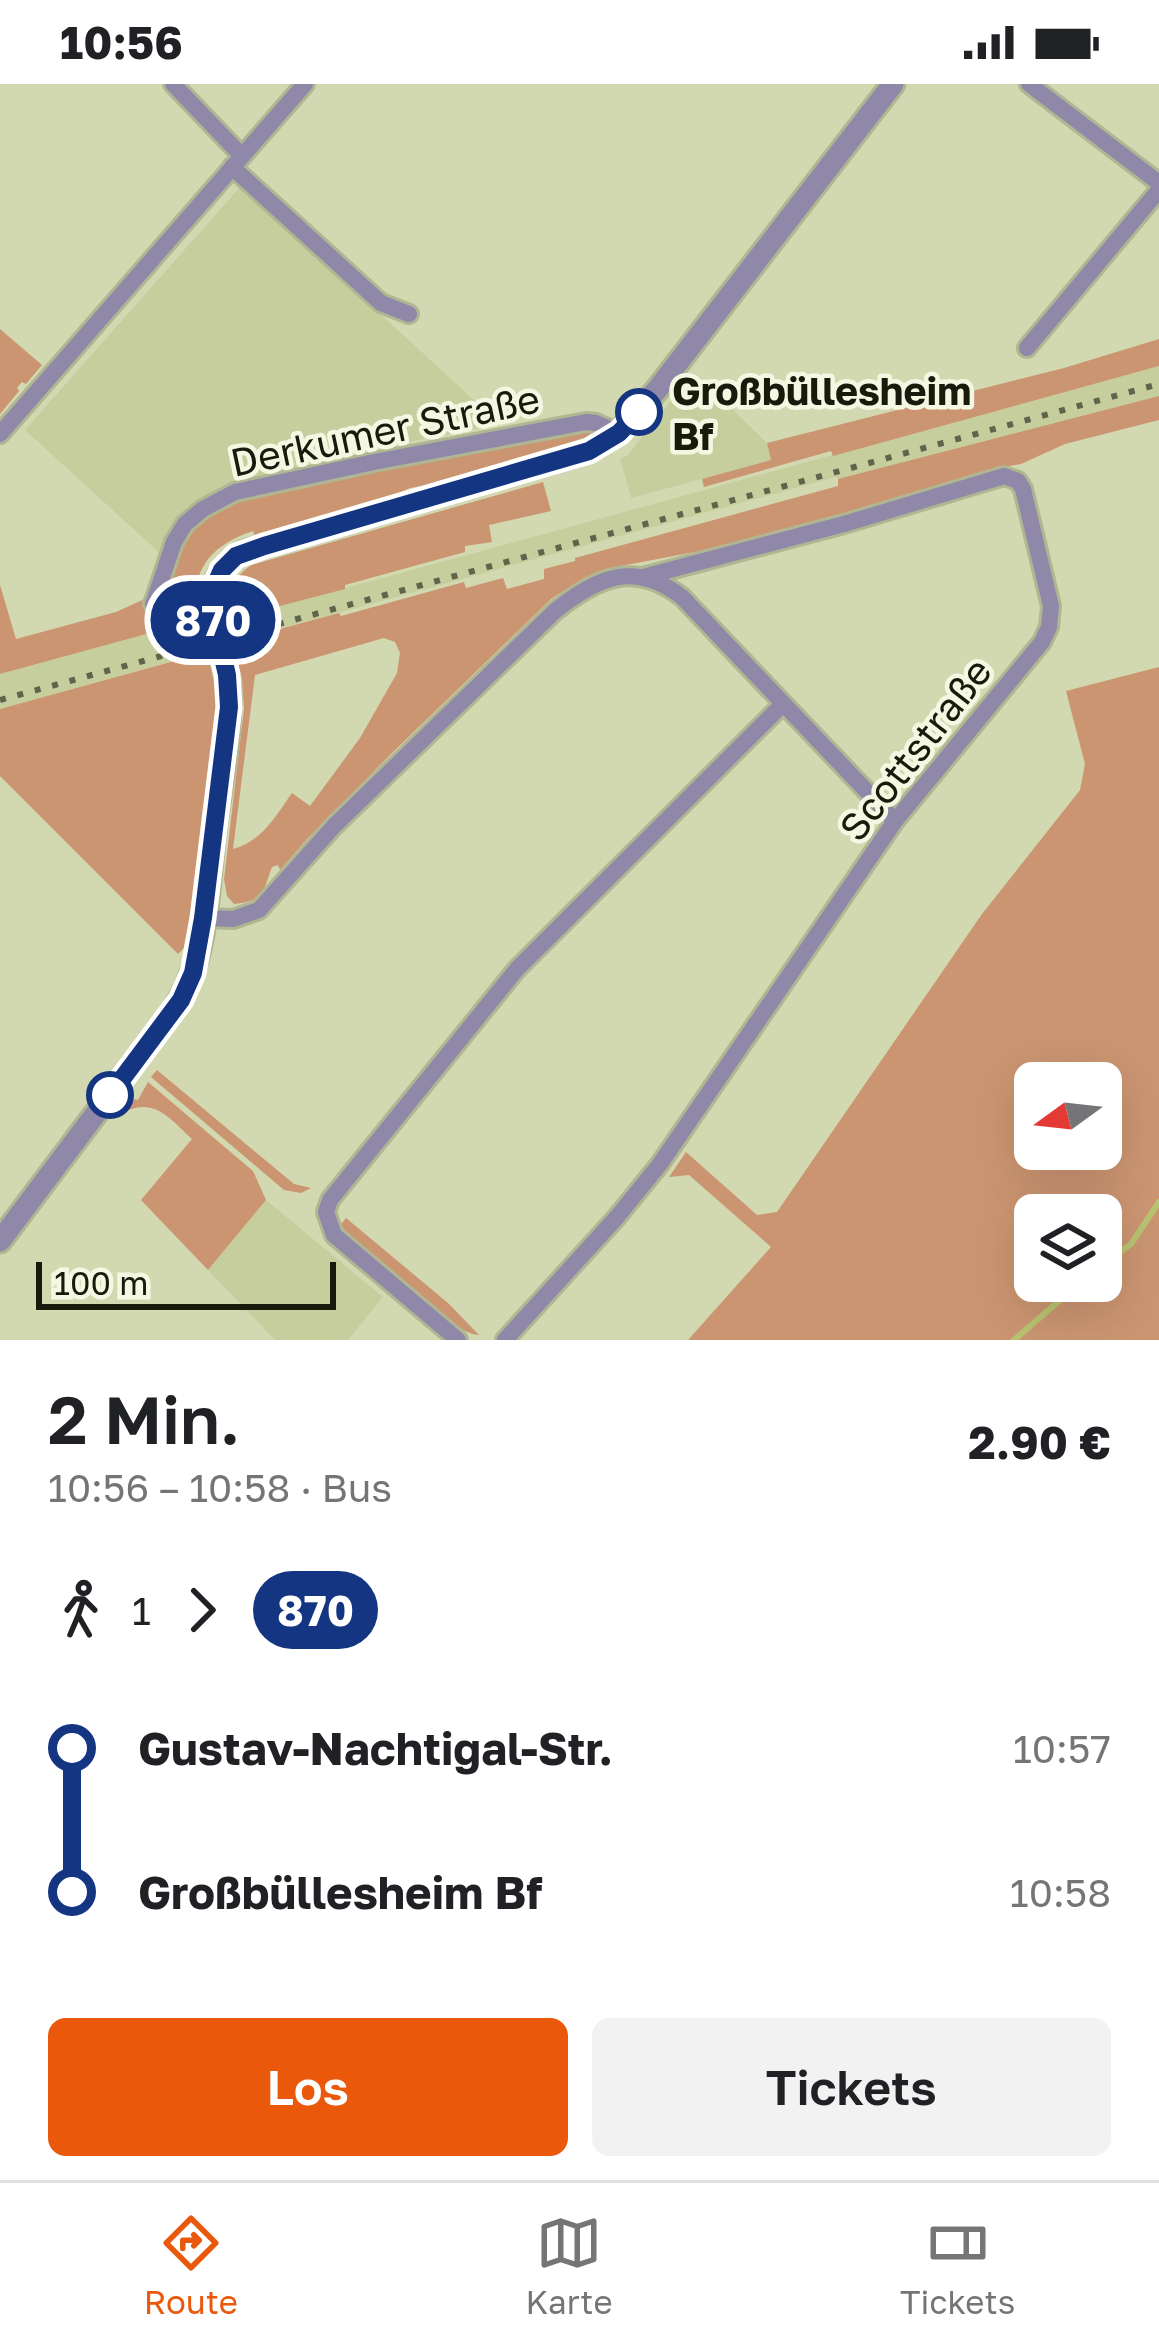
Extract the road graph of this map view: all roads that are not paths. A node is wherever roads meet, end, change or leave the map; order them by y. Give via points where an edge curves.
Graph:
1 (173, 84) edge
2 (305, 84) edge
3 (893, 84) edge
4 (1029, 84) edge
5 (237, 161) junction
6 (1159, 186) edge
7 (409, 314) dead end
8 (1027, 348) dead end
9 (619, 433) junction
10 (0, 434) edge
11 (644, 577) junction
12 (153, 604) dead end
13 (783, 704) junction
14 (895, 821) junction
15 (203, 918) junction
16 (0, 1241) edge
17 (458, 1340) edge
18 (505, 1340) edge

1 - 5 street
2 - 5 street
3 - 9 street
4 - 6 street
5 - 7 street via 381,303
5 - 10 street
6 - 8 street
9 - 12 street, Derkumer Straße via 586,422 235,492 184,524
9 - 15 street via 576,455 244,552 222,570 212,610 229,707
11 - 13 street via 682,597
11 - 14 street, Scottstraße via 995,478 1018,481 1048,590 1049,627
11 - 15 street via 612,578 566,602 334,826 266,904 241,917
13 - 14 street
13 - 17 street via 517,969 330,1200 334,1235
14 - 18 street, Scottstraße via 660,1164
15 - 16 street via 181,1000

